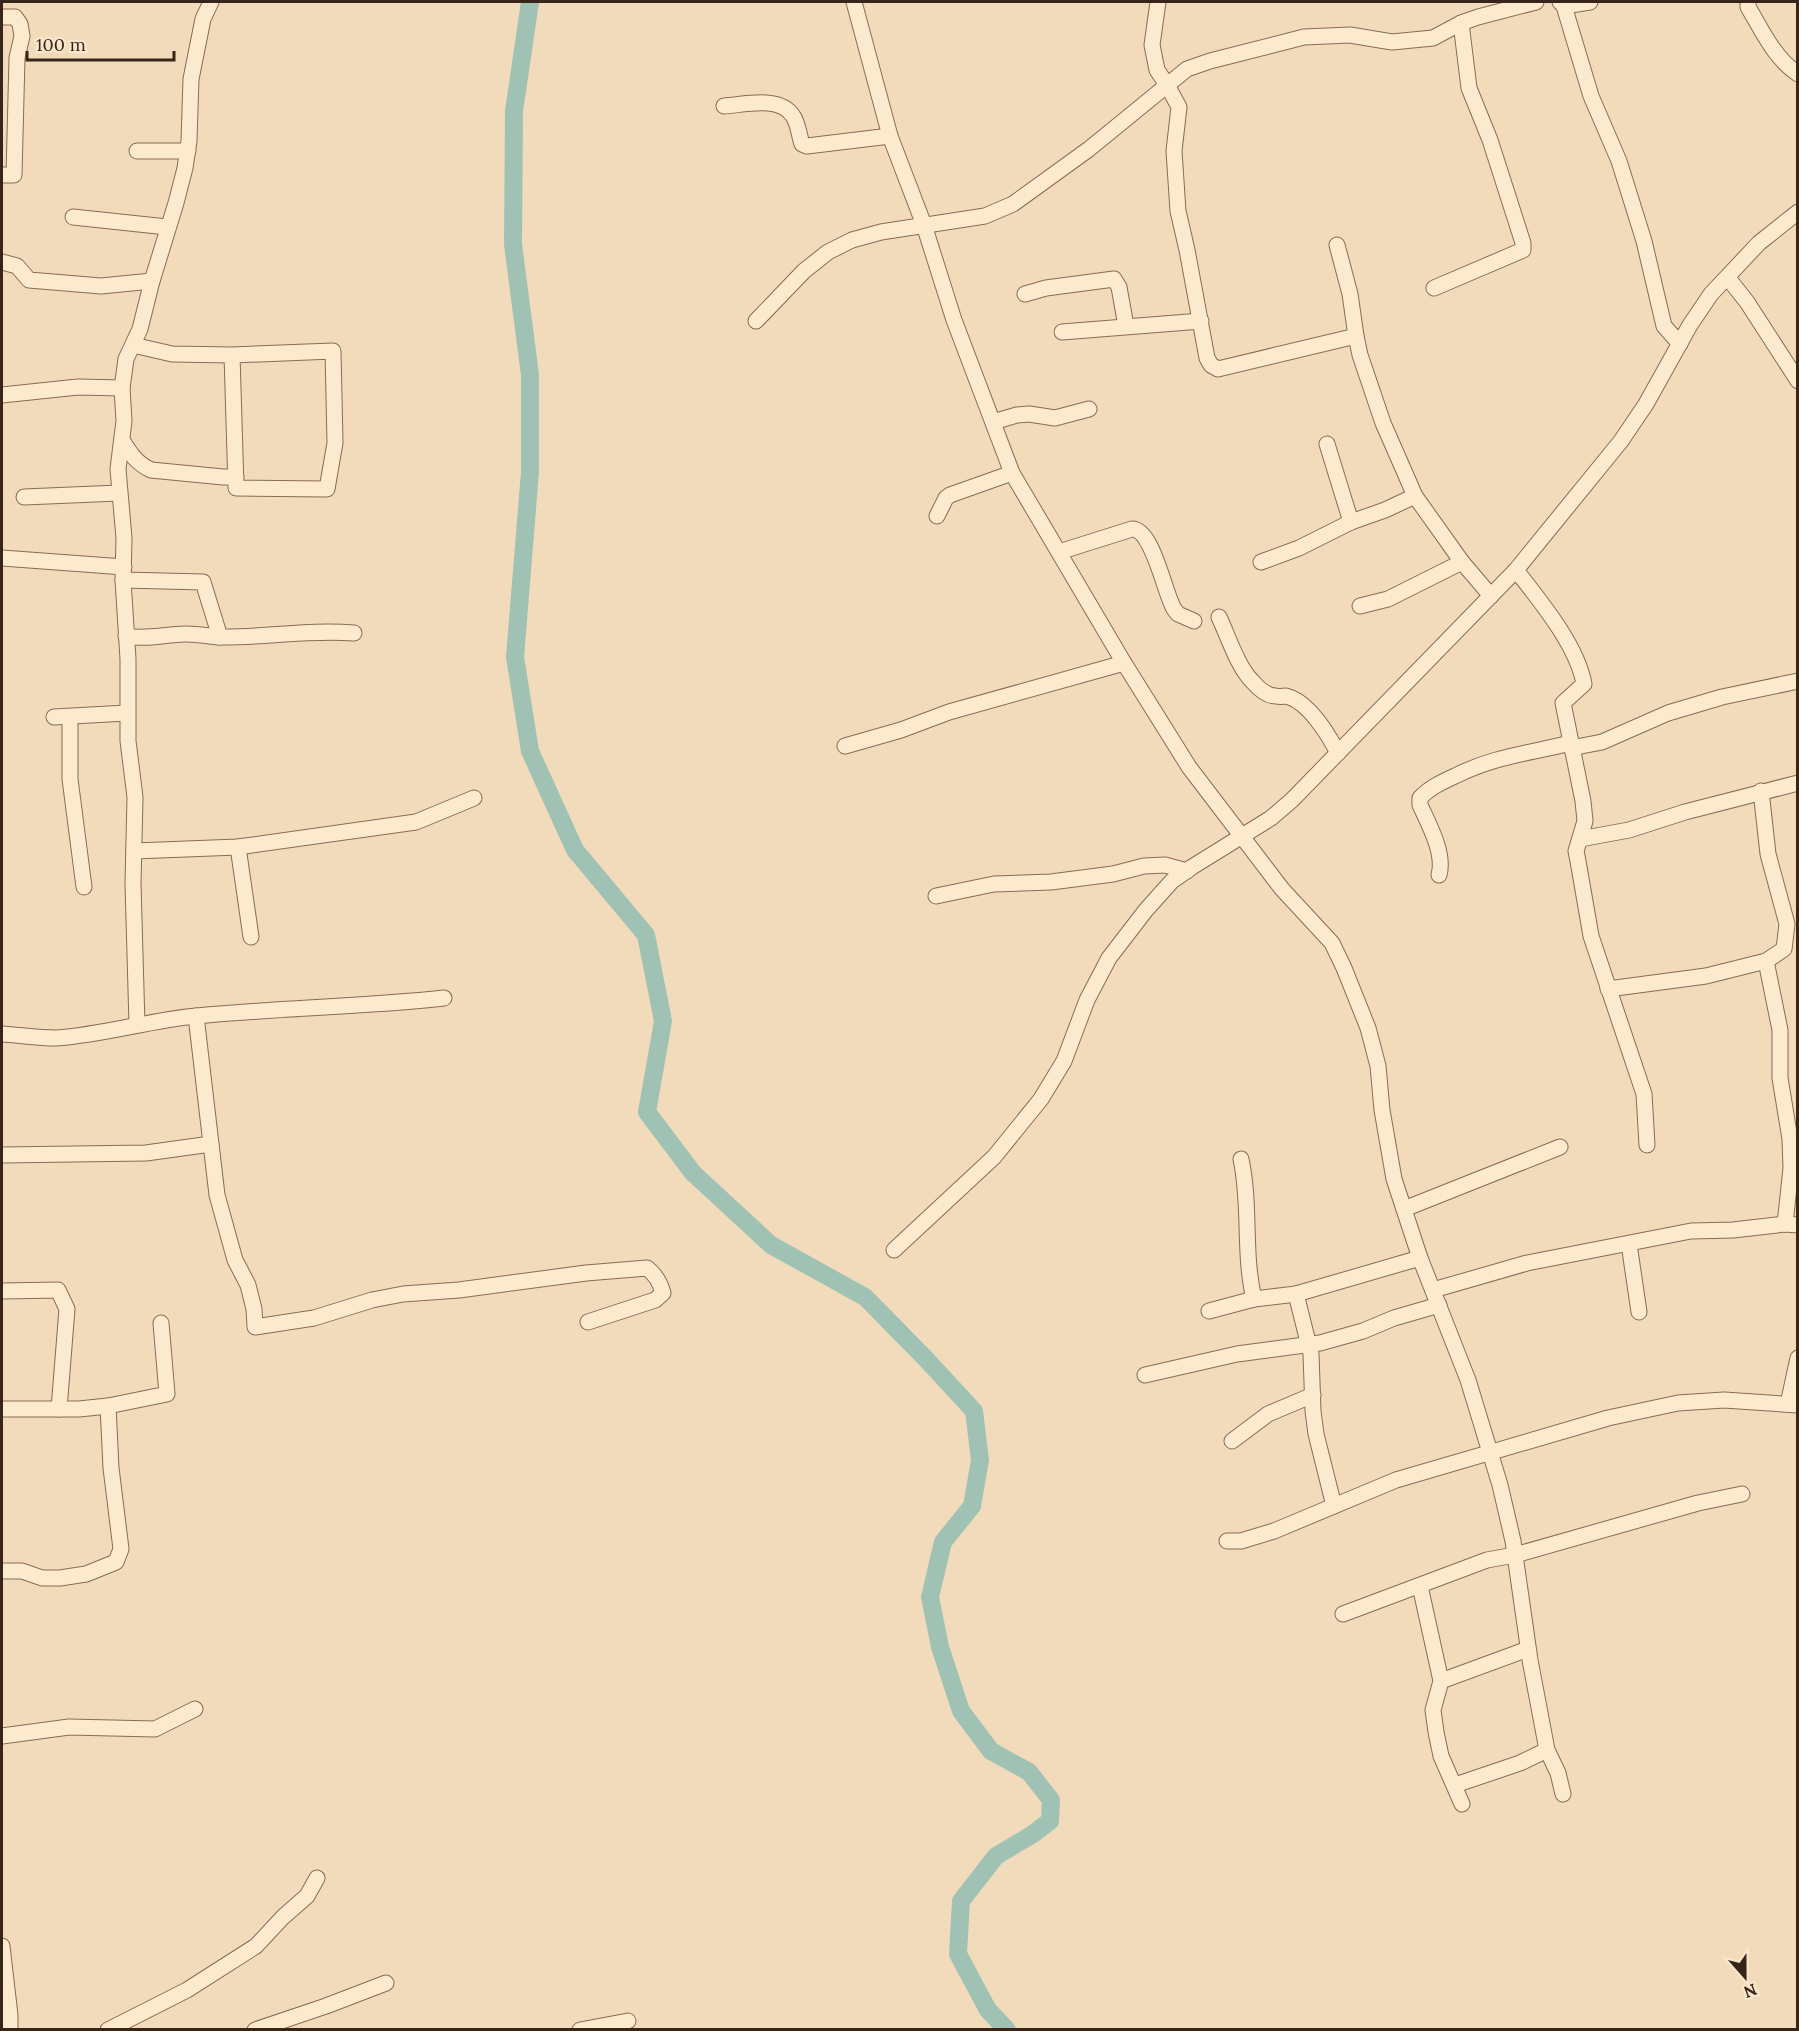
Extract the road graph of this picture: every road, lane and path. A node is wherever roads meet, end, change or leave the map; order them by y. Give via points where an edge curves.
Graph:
1 (211, 2) edge
2 (854, 2) edge
3 (1158, 2) edge
4 (1536, 2) edge
5 (1590, 2) edge
6 (1748, 2) edge
7 (1562, 4) edge
8 (2, 17) edge
9 (1461, 23) junction
10 (1797, 74) edge
11 (1167, 85) junction
12 (724, 106) dead end
13 (890, 136) junction
14 (137, 151) dead end
15 (188, 151) junction
16 (2, 175) edge
17 (1797, 212) edge
18 (73, 217) dead end
19 (924, 225) junction
20 (167, 227) junction
21 (1337, 245) dead end
22 (2, 262) edge
23 (1728, 278) junction
24 (152, 280) junction
25 (1434, 288) dead end
26 (1025, 294) dead end
27 (756, 321) dead end
28 (1201, 321) junction
29 (1126, 326) junction
30 (1062, 332) dead end
31 (1356, 336) junction
32 (1680, 344) junction
33 (133, 345) junction
34 (232, 355) junction
35 (1797, 381) edge
36 (122, 388) junction
37 (2, 395) edge
38 (1089, 409) dead end
39 (993, 422) junction
40 (122, 440) junction
41 (1327, 444) dead end
42 (1012, 473) junction
43 (236, 477) junction
44 (119, 494) junction
45 (1415, 496) junction
46 (24, 497) dead end
47 (938, 516) dead end
48 (1351, 522) junction
49 (1059, 552) junction
50 (2, 558) edge
51 (1261, 562) dead end
52 (1462, 562) junction
53 (1516, 570) junction
54 (124, 574) junction
55 (1491, 596) junction
56 (1360, 606) dead end
57 (1219, 617) dead end
58 (1194, 621) dead end
59 (354, 633) dead end
60 (126, 636) junction
61 (219, 637) junction
62 (1124, 663) junction
63 (1797, 681) edge
64 (127, 713) junction
65 (845, 746) dead end
66 (1571, 746) junction
67 (1338, 753) junction
68 (1797, 783) edge
69 (1761, 791) junction
70 (474, 798) dead end
71 (1241, 836) junction
72 (1580, 839) junction
73 (238, 847) junction
74 (134, 851) junction
75 (1186, 870) junction
76 (1439, 875) dead end
77 (84, 887) dead end
78 (936, 896) dead end
79 (251, 937) dead end
80 (1766, 961) junction
81 (1608, 989) junction
82 (444, 998) dead end
83 (196, 1016) junction
84 (137, 1024) junction
85 (2, 1034) edge
86 (211, 1144) junction
87 (1647, 1145) dead end
88 (1560, 1147) dead end
89 (2, 1155) edge
90 (1241, 1160) dead end
91 (1404, 1209) junction
92 (1791, 1224) edge
93 (1629, 1244) junction
94 (894, 1250) dead end
95 (1420, 1258) junction
96 (1433, 1290) junction
97 (2, 1291) edge
98 (1296, 1294) junction
99 (1254, 1299) junction
100 (1439, 1305) junction
101 (1209, 1311) dead end
102 (1640, 1312) dead end
103 (588, 1322) dead end
104 (161, 1323) dead end
105 (1309, 1345) junction
106 (1797, 1358) edge
107 (1145, 1375) dead end
108 (1314, 1395) junction
109 (1793, 1404) edge
110 (108, 1406) junction
111 (2, 1409) edge
112 (59, 1409) junction
113 (1232, 1441) dead end
114 (1490, 1451) junction
115 (1742, 1494) dead end
116 (1334, 1506) junction
117 (1227, 1542) dead end
118 (1515, 1555) junction
119 (2, 1571) edge
120 (1419, 1586) junction
121 (1343, 1614) dead end
122 (1528, 1649) junction
123 (1441, 1681) junction
124 (195, 1709) dead end
125 (2, 1736) edge
126 (1547, 1750) junction
127 (1455, 1785) junction
128 (1563, 1794) dead end
129 (1462, 1804) dead end
130 (317, 1878) dead end
131 (2, 1946) edge
132 (386, 1983) dead end
133 (628, 2021) dead end
134 (10, 2030) edge
135 (108, 2030) edge
136 (255, 2030) edge
137 (580, 2030) edge

1 - 15 street via 203,19 191,79
2 - 13 street
3 - 11 street via 1152,45 1157,70
4 - 9 street
5 - 7 street
6 - 10 street via 1775,53
7 - 32 street via 1591,96 1620,161 1664,326
8 - 16 street via 15,17 22,36 17,58 14,175
9 - 11 street via 1433,38 1392,42 1350,35 1282,41 1195,66
9 - 25 street via 1469,88 1490,140 1523,250
11 - 19 street via 1013,204 985,216
11 - 28 street via 1179,107 1174,151 1178,211
12 - 13 street via 780,105 794,116 802,144 807,146
13 - 19 street
14 - 15 street
15 - 20 street
17 - 23 street via 1759,243
18 - 20 street
19 - 27 street via 852,240 828,252
19 - 39 street via 954,320
20 - 24 street
21 - 31 street
22 - 24 street via 17,266 29,279 101,286
23 - 32 street via 1712,294
23 - 35 street
24 - 33 street
26 - 29 street via 1114,279
28 - 29 street
28 - 31 street via 1207,358 1218,369
29 - 30 street
31 - 45 street via 1383,423
32 - 53 street via 1621,441
33 - 34 street via 172,354
33 - 36 street via 126,359
34 - 43 street
34 - 43 street via 333,351 335,443 327,489 236,488
36 - 37 street via 78,387
36 - 40 street
38 - 39 street via 1056,418 1023,414
39 - 42 street
40 - 43 street via 134,459 151,470
40 - 44 street
41 - 48 street
42 - 47 street via 950,495
42 - 49 street
44 - 46 street
44 - 54 street
45 - 48 street
45 - 52 street
48 - 51 street
49 - 58 street via 1137,529 1154,555 1174,609
49 - 62 street
50 - 54 street
52 - 55 street
52 - 56 street via 1388,599
53 - 55 street
53 - 66 street via 1555,621 1582,675 1584,684 1563,703
54 - 60 street
54 - 61 street via 203,582
55 - 67 street
57 - 67 street via 1251,681 1266,693 1301,703 1328,734
59 - 61 street via 304,631
60 - 61 street
60 - 64 street
62 - 65 street
62 - 71 street via 1189,768
63 - 66 street via 1722,697 1668,713 1602,742
64 - 74 street via 135,797
64 - 77 street via 62,717
66 - 72 street via 1585,821
66 - 76 street via 1504,756 1425,793 1420,805 1440,856
67 - 71 street via 1293,800
68 - 69 street
69 - 72 street via 1629,830
69 - 80 street via 1768,854 1787,924 1784,949
70 - 73 street via 416,822
71 - 75 street
71 - 91 street via 1282,890 1332,944 1344,968 1368,1028 1378,1066 1390,1160
72 - 81 street via 1576,851 1591,936
73 - 74 street
73 - 79 street
74 - 84 street
75 - 78 street via 1166,865 1144,866 1051,882 994,884
75 - 94 street via 1146,910 1109,958 1087,1000 1064,1061 1041,1099 994,1157
80 - 81 street via 1706,976
80 - 92 street via 1780,1030 1780,1078 1790,1139
81 - 87 street via 1644,1094
82 - 83 street
83 - 84 street
83 - 86 street
84 - 85 street via 55,1038
86 - 89 street via 146,1153
86 - 103 street via 217,1195 235,1260 248,1285 255,1327 314,1318 403,1294 586,1273 647,1268 661,1284 663,1293 655,1300
88 - 91 street
90 - 99 street via 1246,1193 1247,1264
91 - 95 street
92 - 93 street via 1691,1231
93 - 96 street via 1527,1263
93 - 102 street
95 - 96 street
95 - 98 street
96 - 100 street
97 - 112 street via 58,1290 67,1309
98 - 99 street
98 - 105 street
99 - 101 street
100 - 105 street
100 - 114 street
104 - 110 street via 167,1394
105 - 107 street via 1237,1354
105 - 108 street
106 - 109 street
108 - 113 street via 1268,1414
108 - 116 street via 1316,1434
109 - 114 street via 1724,1400 1678,1403
110 - 112 street
110 - 119 street via 121,1549 116,1562 86,1574 60,1578
111 - 112 street
114 - 116 street via 1396,1480
114 - 118 street
115 - 118 street
116 - 117 street via 1274,1531
118 - 120 street via 1487,1560
118 - 122 street
120 - 121 street
120 - 123 street
122 - 123 street
122 - 126 street
123 - 127 street via 1433,1710 1441,1756
124 - 125 street via 155,1729 69,1727
126 - 127 street
126 - 128 street
127 - 129 street
130 - 135 street via 307,1896 256,1946 187,1990
131 - 134 street
132 - 136 street
133 - 137 street

